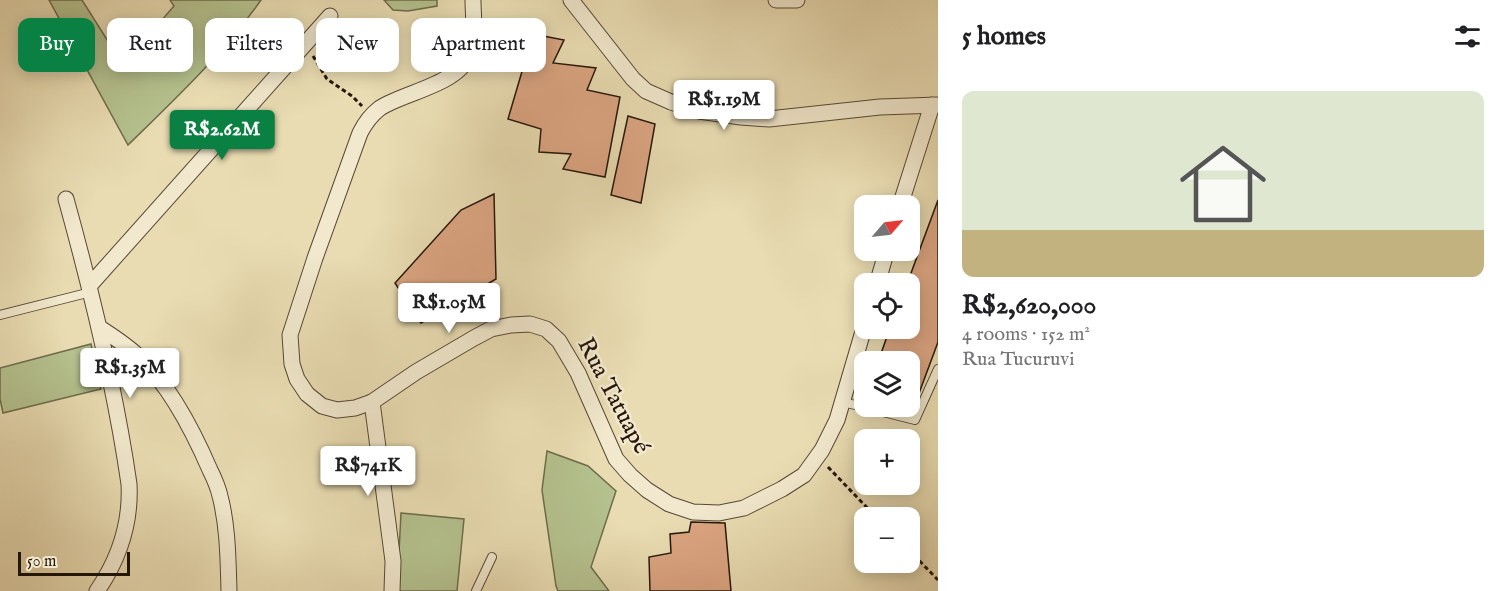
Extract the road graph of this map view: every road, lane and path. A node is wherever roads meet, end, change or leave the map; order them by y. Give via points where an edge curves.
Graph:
1 (473, 0) edge
2 (571, 0) edge
3 (776, 0) edge
4 (797, 0) edge
5 (330, 16) dead end
6 (304, 45) edge
7 (304, 47) edge
8 (280, 72) edge
9 (935, 105) edge
10 (372, 115) junction
11 (904, 195) edge
12 (66, 199) dead end
13 (90, 288) junction
14 (0, 315) edge
15 (100, 328) junction
16 (861, 339) edge
17 (938, 369) edge
18 (372, 402) junction
19 (843, 402) junction
20 (818, 457) junction
21 (866, 507) edge
22 (492, 557) dead end
23 (920, 561) edge
24 (938, 580) edge
25 (97, 591) edge
26 (229, 591) edge
27 (392, 591) edge
28 (476, 591) edge

1 - 10 street, Rua Tatuapé via 474,32 467,62 457,72
2 - 9 street via 646,91 699,111 770,119
3 - 4 street
5 - 6 street
7 - 10 path via 327,79
8 - 13 street
9 - 11 street
10 - 18 street, Rua Tatuapé via 350,157 290,335 292,364 307,394 322,406 337,410
12 - 13 street
13 - 14 lane
13 - 15 street
15 - 25 street via 130,501 116,557
15 - 26 street via 123,343 157,377 200,446 220,493 226,525
16 - 19 street, Rua Tatuapé
17 - 19 lane via 915,420
18 - 20 street, Rua Tatuapé via 491,329 530,324 546,329 560,341 616,459 630,476 669,504 693,513 744,508 804,475
18 - 27 street via 393,561
19 - 20 street, Rua Tatuapé
20 - 21 path
22 - 28 lane
23 - 24 path

